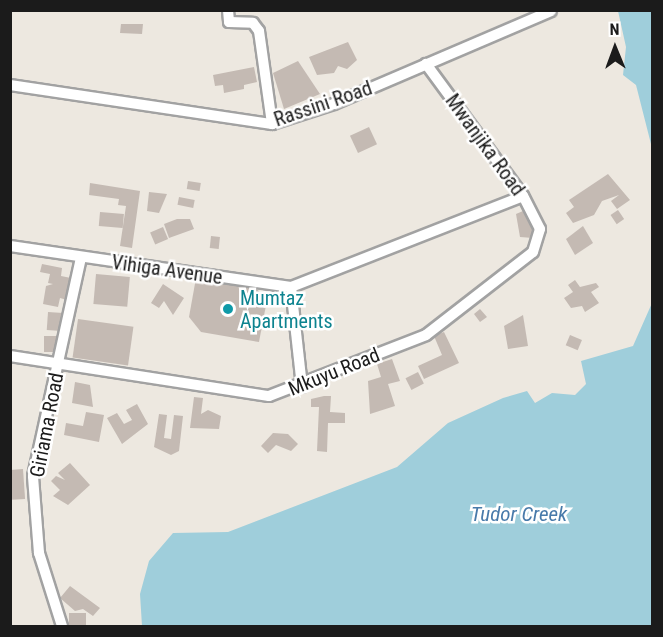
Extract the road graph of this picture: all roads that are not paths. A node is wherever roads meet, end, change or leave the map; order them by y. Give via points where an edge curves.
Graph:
1 (228, 10) edge
2 (551, 11) edge
3 (426, 64) junction
4 (10, 86) edge
5 (272, 124) junction
6 (523, 196) junction
7 (540, 229) joint
8 (10, 246) edge
9 (81, 258) junction
10 (291, 287) junction
11 (10, 356) edge
12 (60, 361) junction
13 (302, 386) junction
14 (62, 627) edge

1 - 5 street via 229,22 253,23 260,32
2 - 3 street, Rassini Road
3 - 5 street, Rassini Road
3 - 6 street, Mwanjika Road
4 - 5 street, Rassini Road
6 - 7 street, Mwanjika Road
6 - 10 street, Vihiga Avenue
7 - 13 street, Mkuyu Road via 533,252 426,335
8 - 9 street, Vihiga Avenue
9 - 10 street, Vihiga Avenue
9 - 12 street, Giriama Road
10 - 13 street
11 - 12 street, Mkuyu Road
12 - 13 street, Mkuyu Road via 269,396
12 - 14 street, Giriama Road via 33,476 39,553

